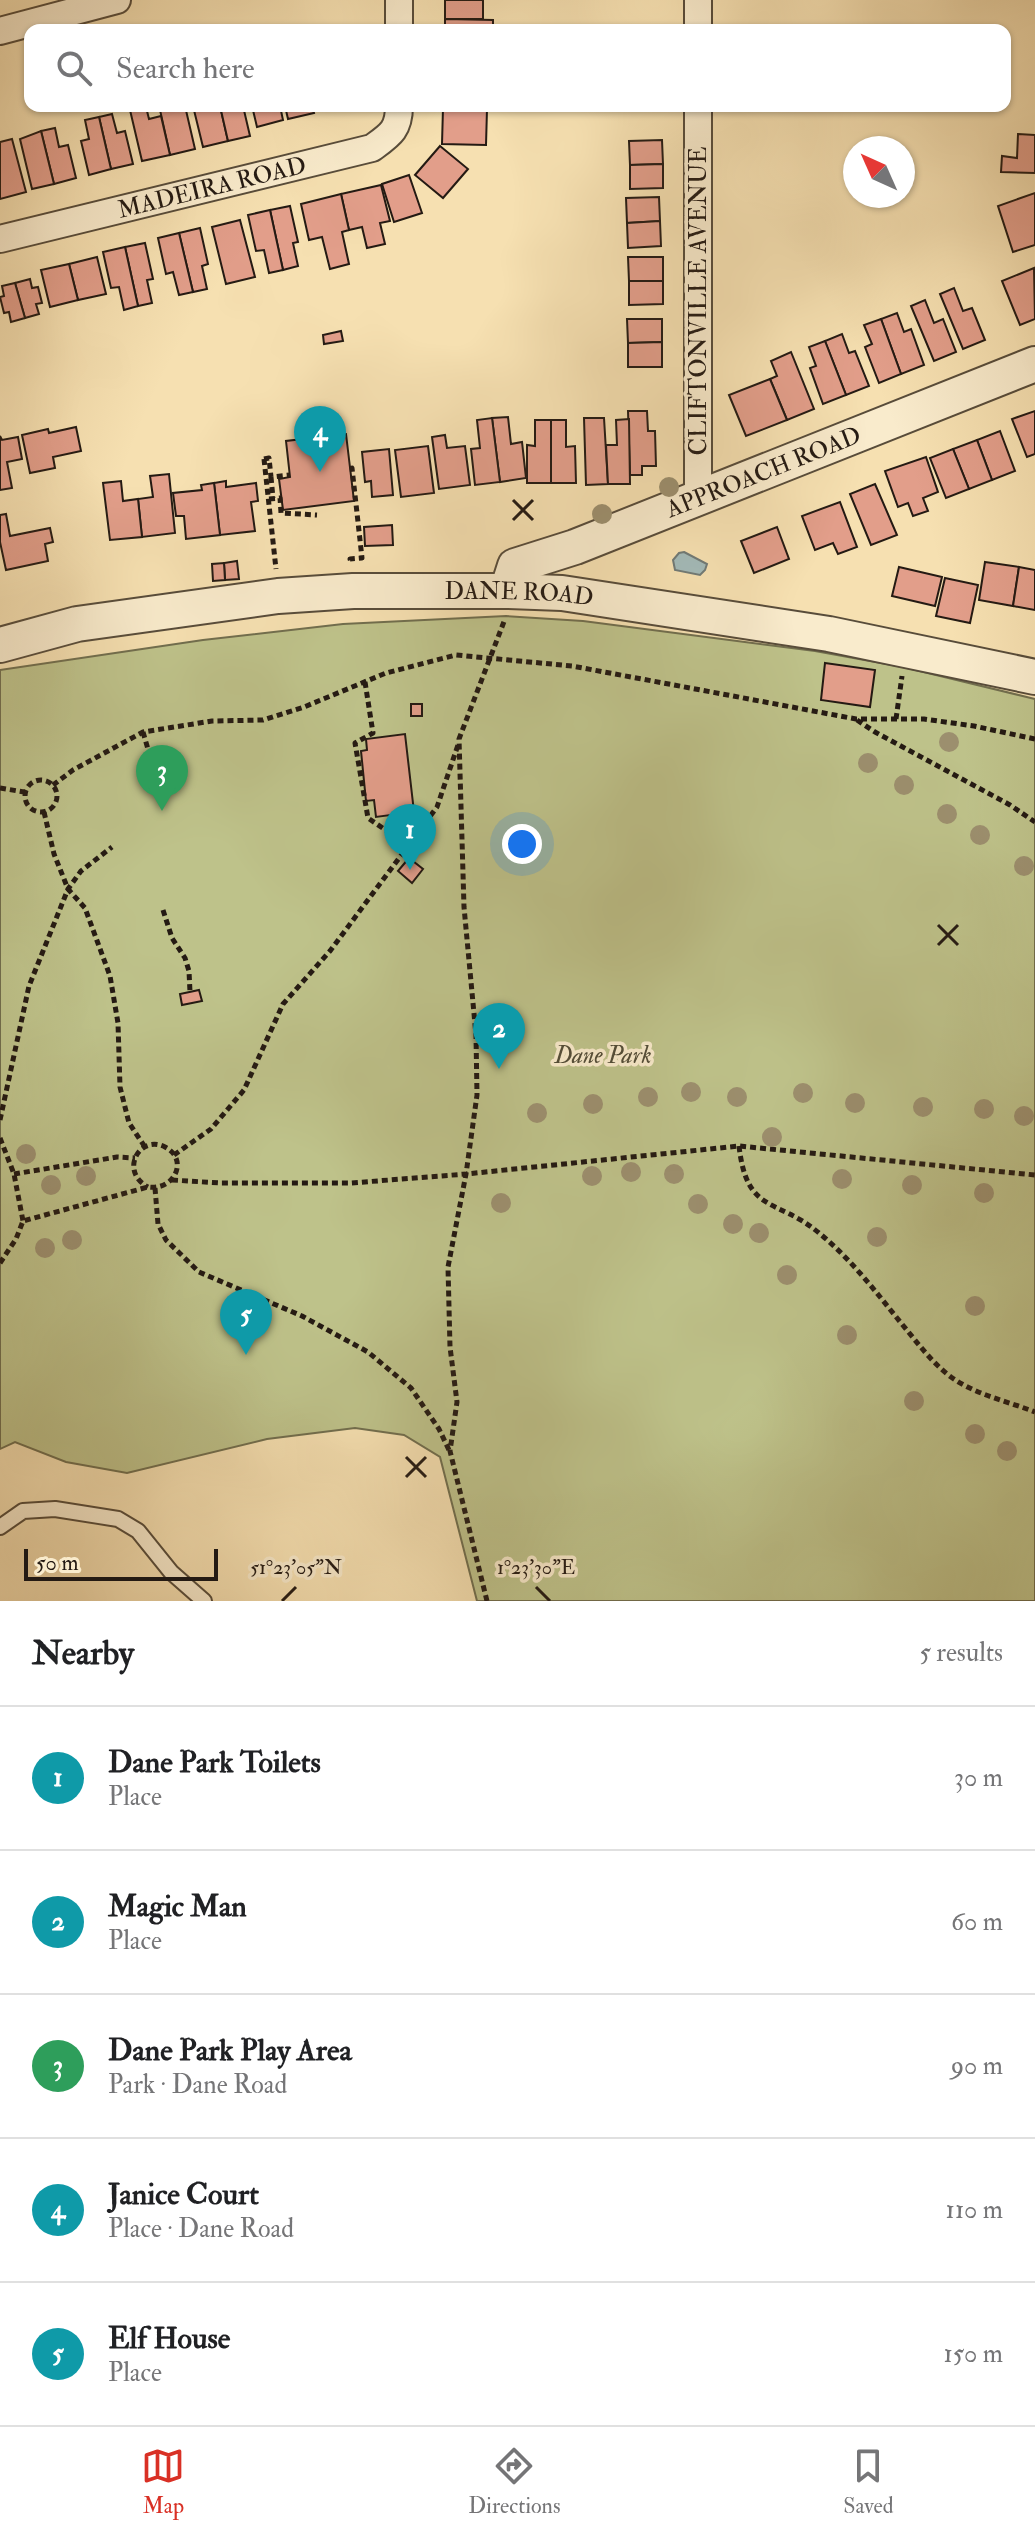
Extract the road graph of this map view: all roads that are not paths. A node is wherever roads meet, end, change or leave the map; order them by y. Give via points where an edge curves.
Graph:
1 (399, 0) edge
2 (698, 0) edge
3 (103, 2) edge
4 (24, 24) edge
5 (25, 24) edge
6 (399, 24) edge
7 (698, 24) edge
8 (0, 31) edge
9 (399, 112) edge
10 (698, 112) edge
11 (0, 239) edge
12 (1035, 364) edge
13 (698, 497) junction
14 (507, 591) junction
15 (0, 645) edge
16 (1035, 677) edge
17 (0, 1527) edge
18 (204, 1601) edge

1 - 6 street
2 - 7 street
3 - 5 street
4 - 8 street
9 - 11 street, MADEIRA ROAD via 399,121 372,148
10 - 13 street, CLIFTONVILLE AVENUE
12 - 13 street, APPROACH ROAD
13 - 14 street, APPROACH ROAD via 515,566
14 - 15 street, DANE ROAD via 323,591 263,597 77,624
14 - 16 street, DANE ROAD via 562,593 829,634
17 - 18 lane via 23,1511 55,1509 118,1519 138,1531 171,1572

